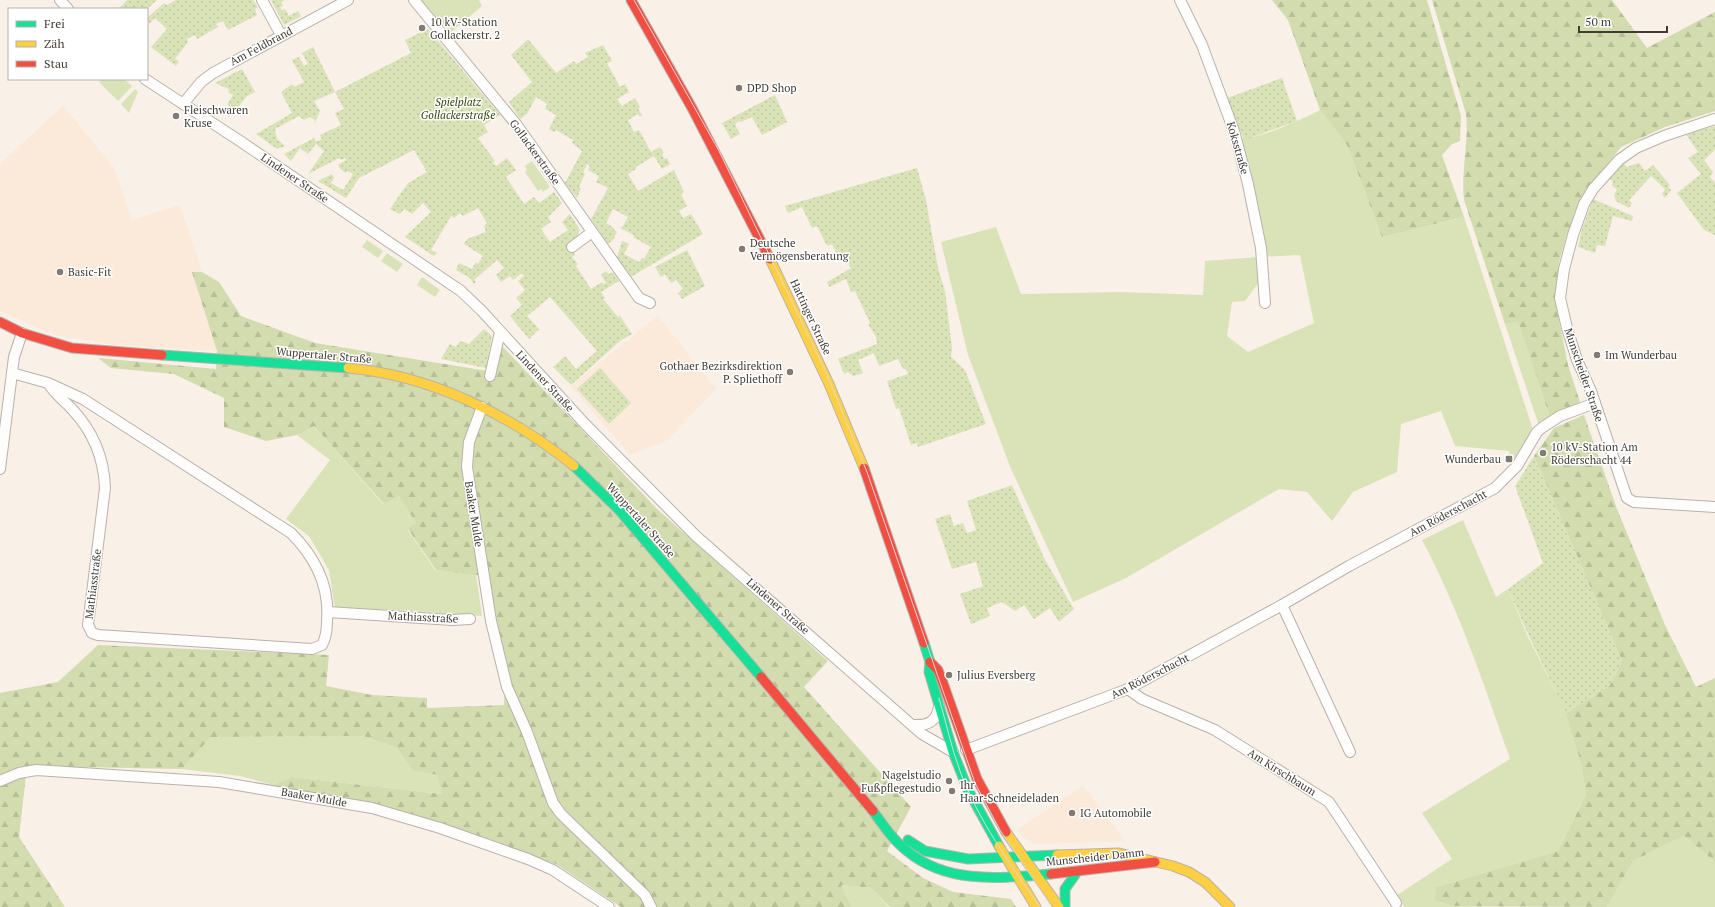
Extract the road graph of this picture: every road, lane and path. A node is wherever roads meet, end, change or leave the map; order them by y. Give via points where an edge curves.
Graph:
1 (60, 0) edge
2 (262, 0) edge
3 (348, 0) edge
4 (414, 0) edge
5 (631, 0) edge
6 (1180, 0) edge
7 (67, 8) edge
8 (281, 35) junction
9 (147, 80) edge
10 (183, 104) junction
11 (1715, 119) edge
12 (592, 232) junction
13 (572, 247) dead end
14 (650, 303) dead end
15 (1265, 303) dead end
16 (0, 322) edge
17 (500, 332) junction
18 (22, 333) junction
19 (12, 373) junction
20 (490, 376) dead end
21 (48, 383) junction
22 (1595, 403) junction
23 (482, 407) junction
24 (0, 469) edge
25 (1715, 507) edge
26 (1282, 605) junction
27 (328, 612) junction
28 (470, 619) dead end
29 (930, 662) junction
30 (1128, 689) junction
31 (939, 706) junction
32 (913, 725) junction
33 (966, 750) junction
34 (953, 752) junction
35 (1350, 752) dead end
36 (0, 781) edge
37 (876, 814) junction
38 (1024, 857) junction
39 (1007, 858) junction
40 (1155, 862) junction
41 (1077, 872) junction
42 (1036, 875) junction
43 (1018, 876) junction
44 (1396, 903) dead end
45 (609, 907) edge
46 (651, 907) edge
47 (1036, 907) edge
48 (1059, 907) edge
49 (1065, 907) edge
50 (1230, 907) edge

1 - 7 street
2 - 8 street
3 - 8 street, Am Feldbrand
4 - 12 street, Gollackerstraße via 516,124
5 - 29 main road, Hattinger Straße via 676,76 728,173 810,343 864,471
6 - 15 street, Koksstraße via 1202,45 1234,131 1261,248
8 - 10 street, Am Feldbrand via 213,73 201,82
9 - 10 street, Lindener Straße
10 - 17 street, Lindener Straße via 457,288 476,304
11 - 22 street, Munscheider Straße via 1664,136 1624,156 1605,174 1584,204 1565,264 1560,298 1577,360
12 - 13 street
12 - 14 street, Gollackerstraße via 639,298
16 - 18 main road, Wuppertaler Straße
17 - 20 street
17 - 32 street, Lindener Straße via 585,424 696,536
18 - 19 street
18 - 23 main road, Wuppertaler Straße via 59,345 93,351 369,370 442,390
19 - 21 street, Mathiasstraße
19 - 24 street
21 - 27 street, Mathiasstraße via 83,399 291,533 304,546 318,569 325,588
21 - 27 street, Mathiasstraße via 54,393 71,408 87,428 98,445 104,468 105,488 88,625 92,633 312,649 324,642
22 - 25 street, Munscheider Straße via 1627,498 1647,504
22 - 26 street, Am Röderschacht via 1560,416 1537,432 1517,466 1495,488
23 - 37 main road, Wuppertaler Straße via 561,456 619,510
23 - 46 street, Baaker Mulde via 469,442 467,467 490,621 507,687 527,732 553,803 561,814 645,895
26 - 30 street, Am Röderschacht
26 - 35 street
27 - 28 street, Mathiasstraße
29 - 31 main road, Hattinger Straße via 929,672
29 - 33 main road, Hattinger Straße via 938,670
30 - 33 street, Am Röderschacht
30 - 44 street, Am Kirschbaum via 1142,699 1215,730 1329,802
31 - 32 street via 934,721 922,726
31 - 34 main road, Hattinger Straße
32 - 34 street, Lindener Straße via 922,734
33 - 34 main road
33 - 38 main road, Hattinger Straße via 989,805
34 - 39 main road, Hattinger Straße via 975,806
36 - 45 street, Baaker Mulde via 19,772 36,770 211,781 296,793 372,808 528,859 553,870
37 - 39 main road, Wuppertaler Straße via 925,851 951,857
37 - 43 main road, Wuppertaler Straße via 903,847 926,864 953,874 980,877
38 - 39 main road
38 - 40 main road, Munscheider Damm via 1093,852 1119,853
38 - 42 main road, Hattinger Straße
39 - 43 main road, Hattinger Straße
40 - 41 main road, Munscheider Damm
40 - 50 main road, Munscheider Damm via 1189,872 1205,882
41 - 42 main road, Munscheider Damm
41 - 49 main road via 1065,889
42 - 43 main road
42 - 48 main road, Hattinger Straße
43 - 47 main road, Hattinger Straße

